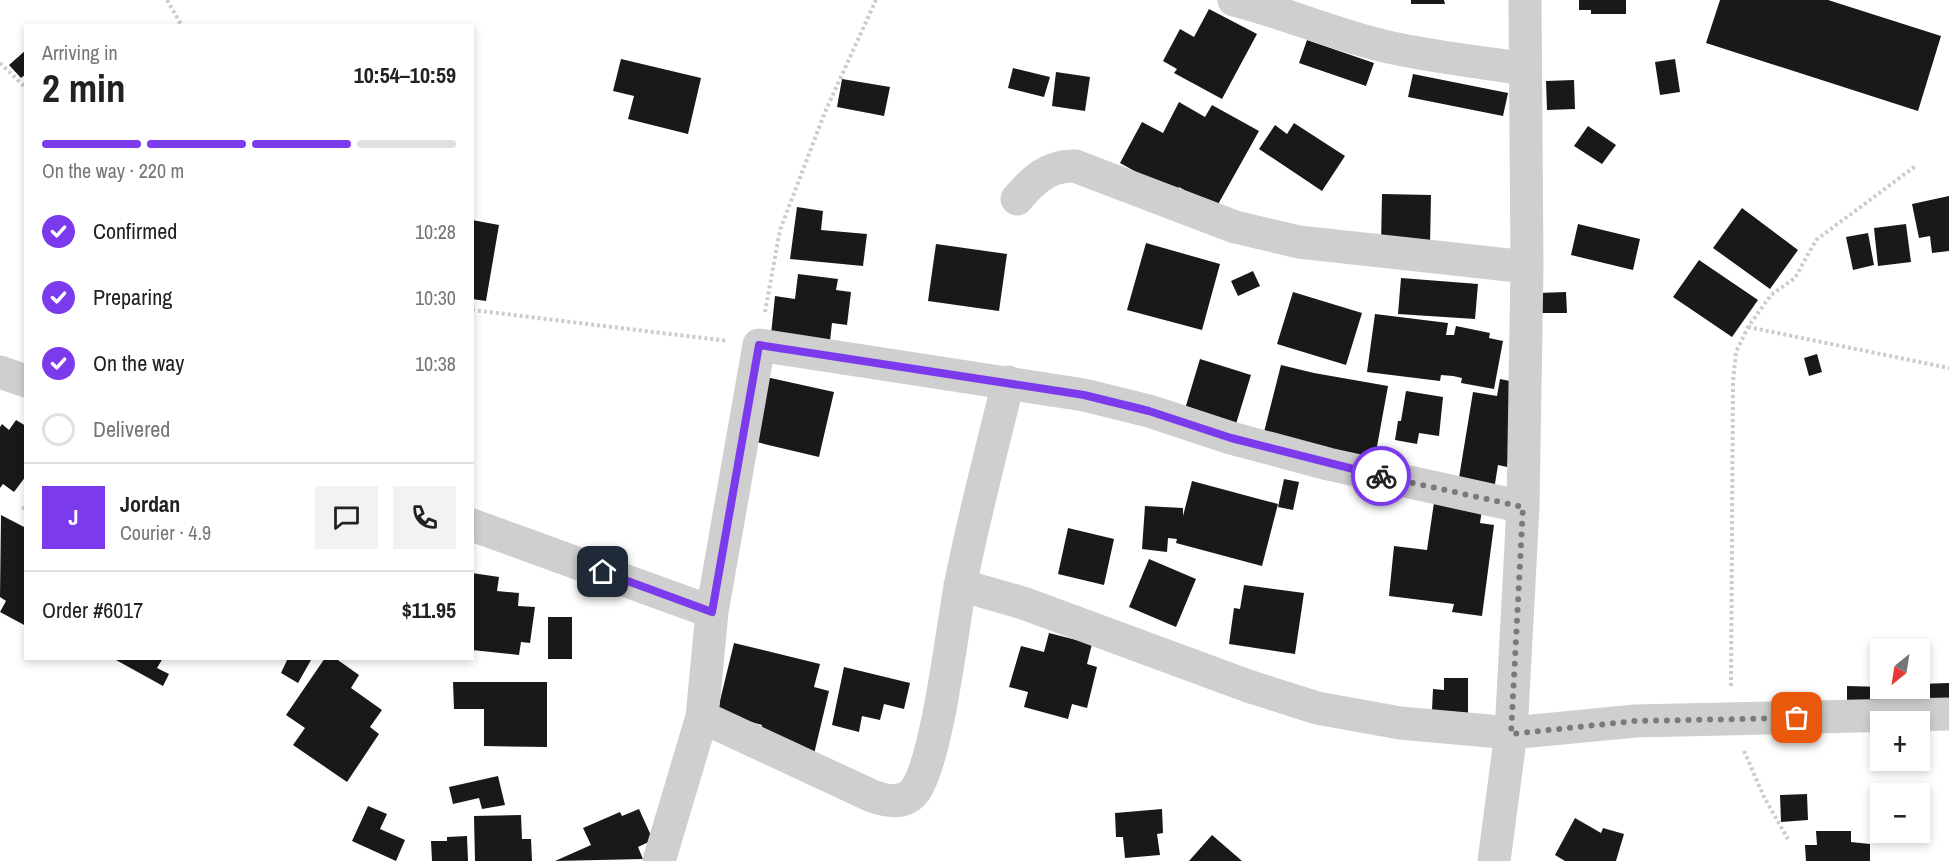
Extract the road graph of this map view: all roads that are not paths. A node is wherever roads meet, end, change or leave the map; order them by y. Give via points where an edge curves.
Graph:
1 (1234, 0) edge
2 (1525, 0) edge
3 (1525, 69) junction
4 (1017, 199) dead end
5 (1527, 267) junction
6 (0, 372) edge
7 (24, 380) edge
8 (1008, 382) junction
9 (1523, 507) junction
10 (474, 526) edge
11 (960, 585) junction
12 (712, 612) junction
13 (1949, 714) edge
14 (702, 717) junction
15 (1511, 734) junction
16 (659, 861) edge
17 (1494, 861) edge

1 - 3 street via 1389,47
2 - 3 street
3 - 5 street
4 - 5 street via 1040,175 1059,167 1075,166 1235,227 1299,242
5 - 9 street
6 - 7 street
8 - 9 street via 1084,395 1328,465
8 - 11 street
8 - 12 street via 759,345
9 - 15 street
10 - 12 street
11 - 14 street via 932,740 922,776 914,792 903,800 887,801 872,796
11 - 15 street via 1317,708 1400,723
12 - 14 street
13 - 15 street via 1635,721
14 - 16 street
15 - 17 street

